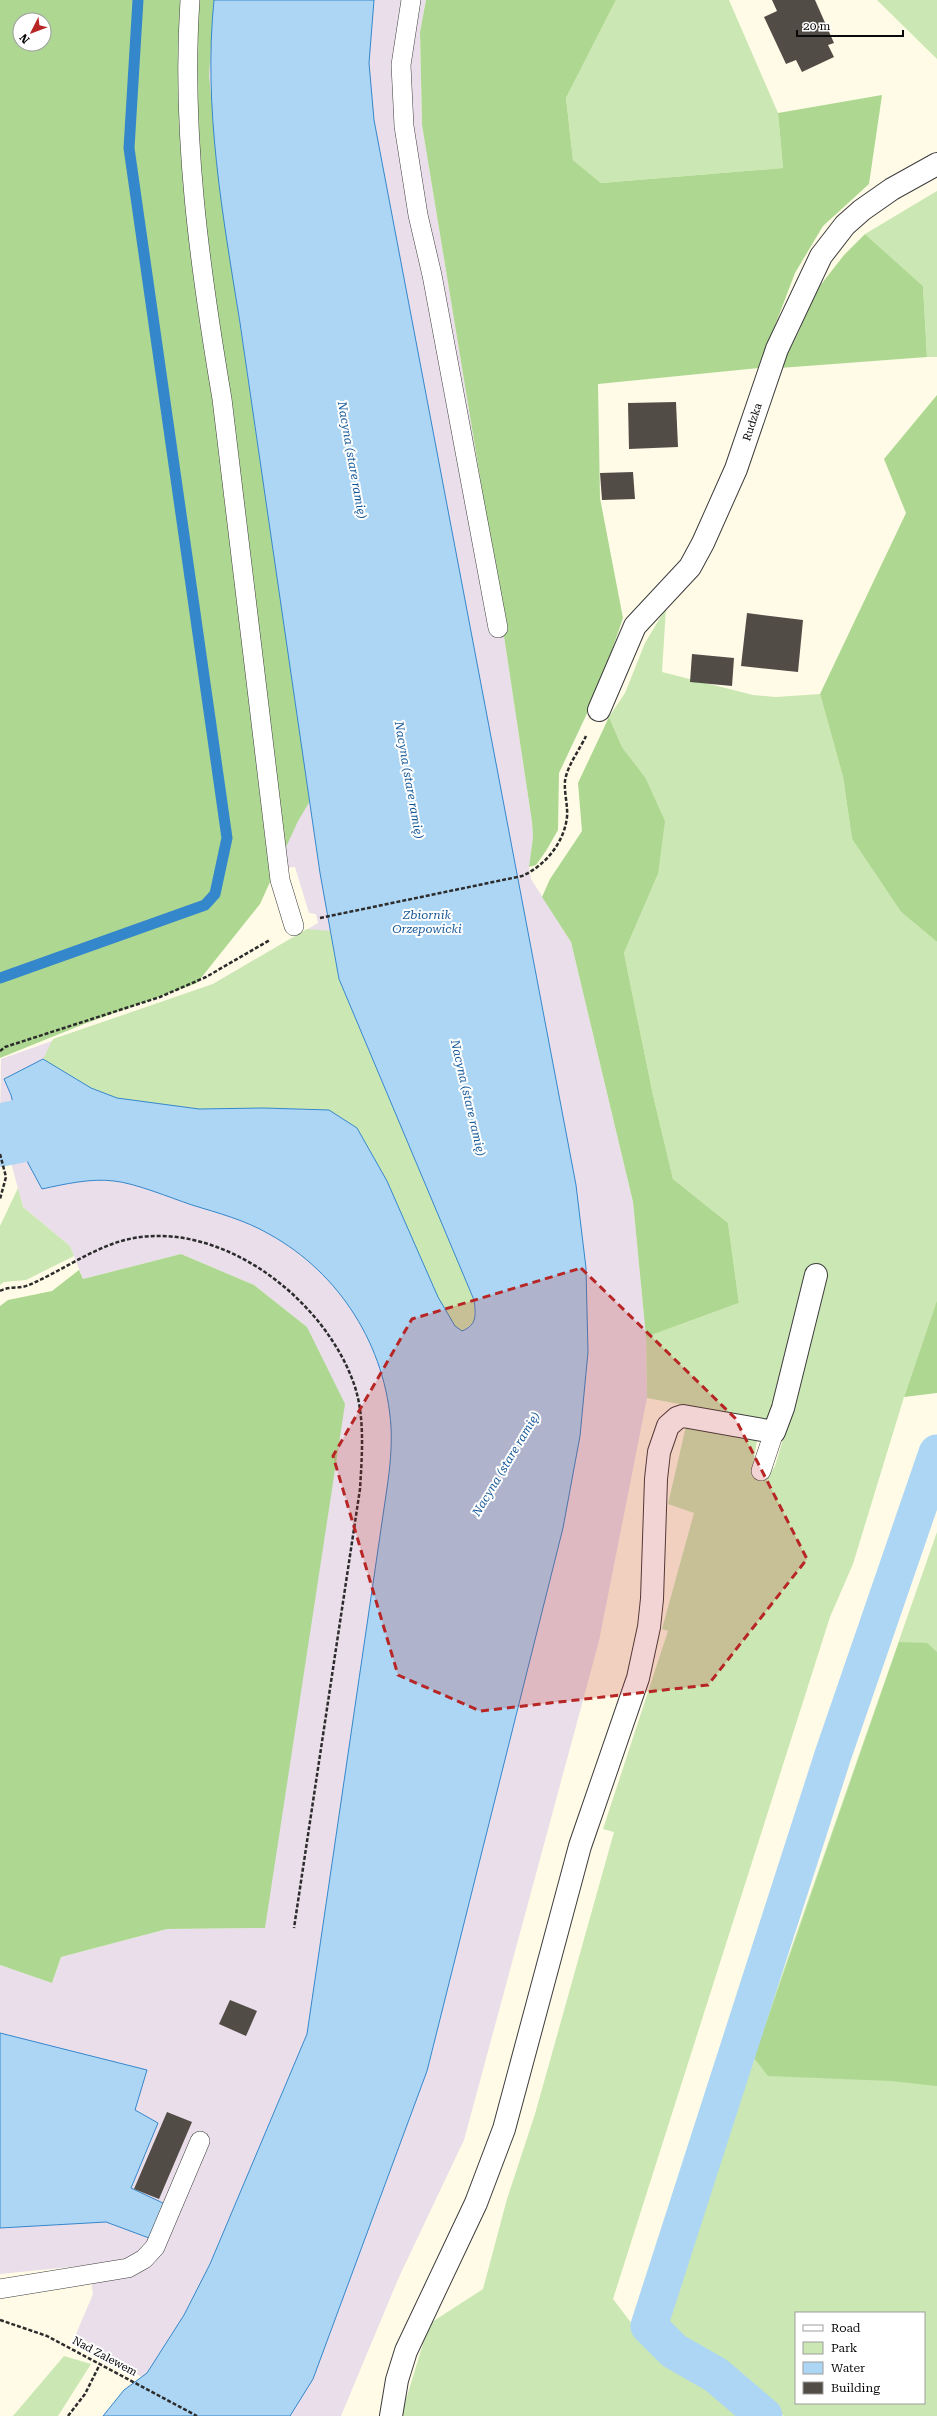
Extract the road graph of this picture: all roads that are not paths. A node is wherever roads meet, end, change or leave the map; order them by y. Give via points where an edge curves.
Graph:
1 (190, 0) edge
2 (411, 0) edge
3 (937, 164) edge
4 (498, 628) dead end
5 (599, 710) road end
6 (294, 926) road end
7 (816, 1275) dead end
8 (774, 1432) junction
9 (761, 1471) dead end
10 (200, 2141) dead end
11 (0, 2289) edge
12 (391, 2416) edge

1 - 6 lane via 188,85 196,207 222,399 280,880
2 - 4 lane via 401,65 404,126 418,215 432,275
3 - 5 street, Rudzka via 892,189 862,210 845,225 822,256 777,349 736,469 703,543 690,567 635,626
7 - 8 street via 783,1408
8 - 9 lane
8 - 12 street via 683,1416 671,1422 664,1432 656,1479 650,1613 638,1678 580,1846 504,2128 476,2203 406,2351 397,2380
10 - 11 lane via 155,2247 144,2260 128,2268

